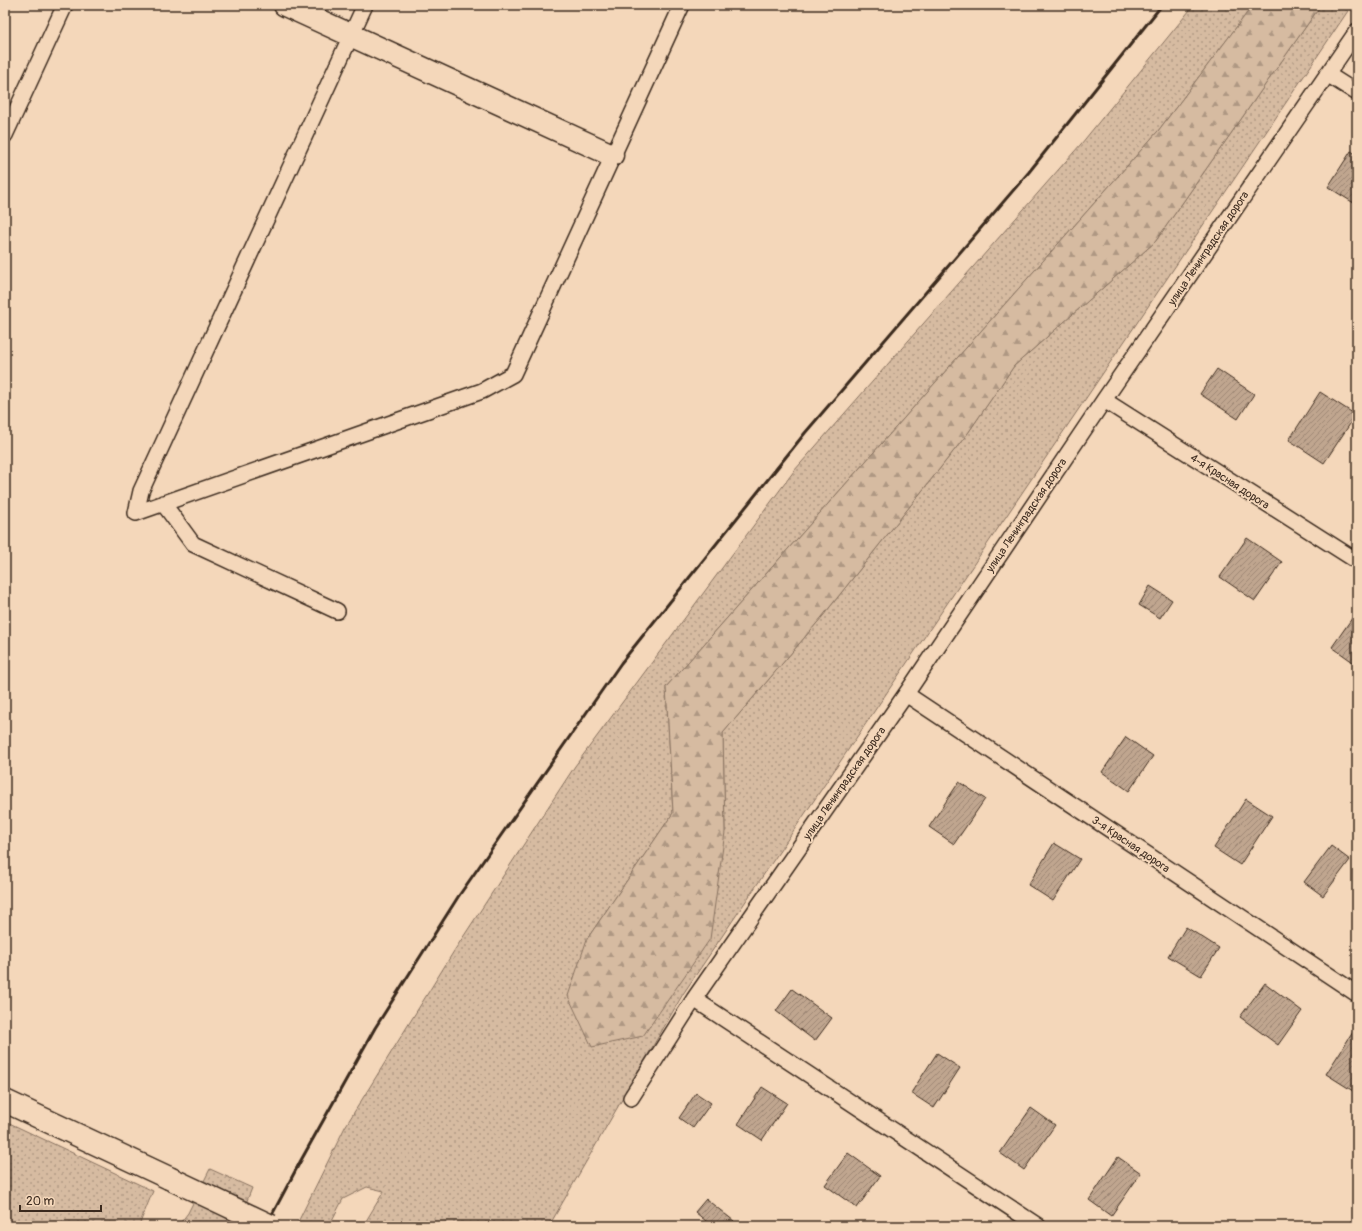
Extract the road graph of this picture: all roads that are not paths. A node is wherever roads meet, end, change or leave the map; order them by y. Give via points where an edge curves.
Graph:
1 (65, 5) edge
2 (285, 5) edge
3 (365, 5) edge
4 (682, 5) edge
5 (1357, 31) edge
6 (351, 35) junction
7 (1327, 74) junction
8 (1357, 93) edge
9 (5, 135) edge
10 (612, 155) junction
11 (1104, 400) junction
12 (163, 503) junction
13 (1357, 561) edge
14 (337, 611) dead end
15 (906, 694) junction
16 (1357, 994) edge
17 (694, 999) junction
18 (630, 1098) dead end
19 (5, 1101) edge
20 (271, 1226) edge
21 (1038, 1226) edge

1 - 9 lane
2 - 6 street
3 - 6 lane
4 - 10 lane
5 - 7 lane, улица Ленинградская дорога
6 - 10 street
6 - 12 lane via 141,491 136,513
7 - 8 lane
7 - 11 lane, улица Ленинградская дорога
10 - 12 lane via 513,374 482,391
11 - 13 lane, 4-я Красная дорога
11 - 15 lane, улица Ленинградская дорога
12 - 14 lane via 193,544
15 - 16 lane, 3-я Красная дорога
15 - 17 lane, улица Ленинградская дорога
17 - 18 lane, улица Ленинградская дорога
17 - 21 lane
19 - 20 street, bridge

